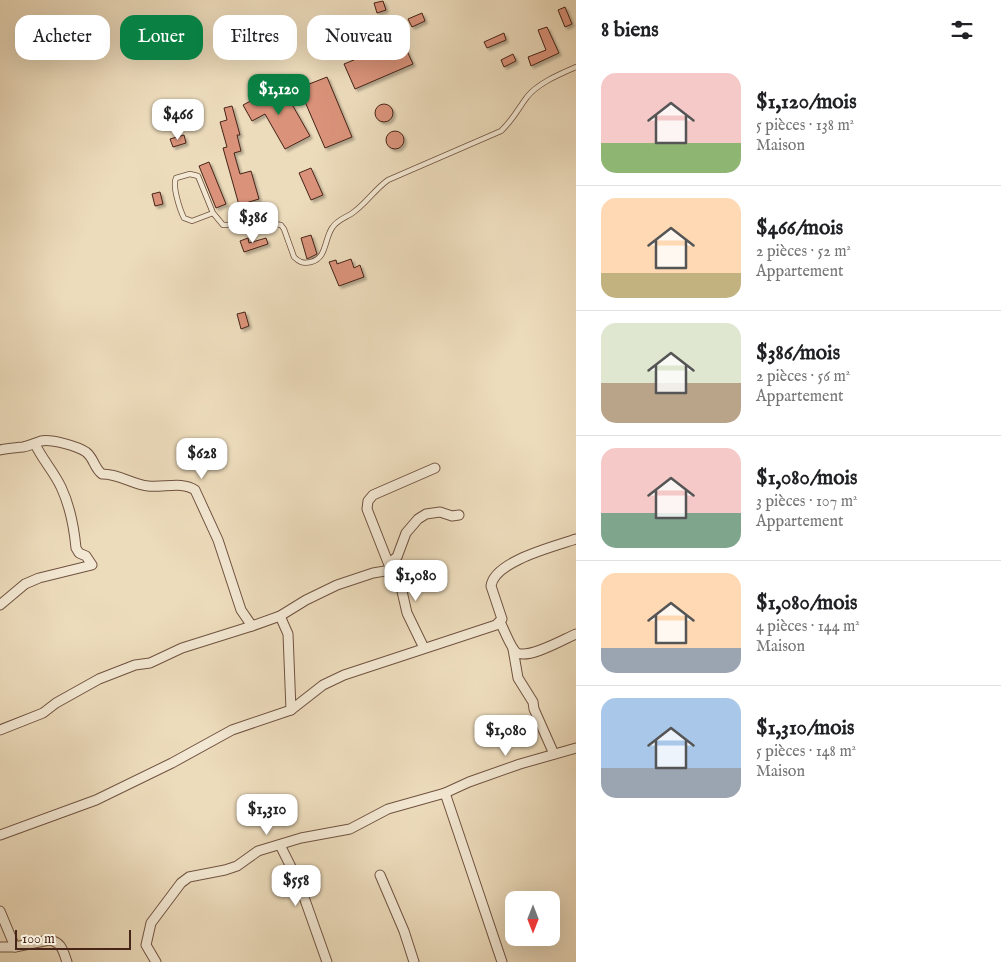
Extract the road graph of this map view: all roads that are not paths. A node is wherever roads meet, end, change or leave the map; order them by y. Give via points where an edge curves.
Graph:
1 (576, 67) edge
2 (213, 213) junction
3 (35, 444) junction
4 (0, 450) edge
5 (435, 468) dead end
6 (460, 515) dead end
7 (576, 539) edge
8 (390, 567) junction
9 (0, 605) edge
10 (280, 616) junction
11 (500, 622) junction
12 (252, 626) junction
13 (576, 634) edge
14 (424, 648) junction
15 (513, 649) junction
16 (291, 710) junction
17 (0, 730) edge
18 (576, 748) edge
19 (554, 754) junction
20 (445, 793) junction
21 (0, 835) edge
22 (280, 845) junction
23 (380, 875) dead end
24 (0, 911) edge
25 (0, 946) edge
26 (16, 948) junction
27 (67, 962) edge
28 (156, 962) edge
29 (327, 962) edge
30 (414, 962) edge
31 (502, 962) edge

1 - 2 lane via 528,95 501,131 379,186 359,208 332,227 322,255 316,261 300,262 294,257 280,225 223,225
2 - 2 lane via 198,176 190,174 176,178 174,183 184,218 192,221
3 - 4 street
3 - 9 street via 61,488 72,517 78,553 86,556 92,565 25,584
3 - 12 street via 58,442 85,452 102,474 113,474 148,486 190,486 195,490 218,540 241,610
5 - 8 street via 373,495 368,501 367,509
6 - 8 street via 440,512 418,519 406,533
7 - 11 street via 520,558 495,578 491,586 502,614
8 - 10 street via 337,585
8 - 14 street
10 - 12 street
10 - 16 street via 288,634
11 - 14 street
11 - 15 street
12 - 17 street via 99,679 43,713
13 - 15 street via 532,653 518,653
14 - 16 street via 344,675 323,685
15 - 19 street via 518,678 533,702
16 - 21 street via 232,730 96,800
18 - 19 street
19 - 20 street
20 - 22 street via 388,809 350,829
20 - 31 street
22 - 28 street via 258,851 237,866 196,875 181,883 151,924 146,945
22 - 29 street via 302,891
23 - 30 street
24 - 26 street
25 - 26 street
26 - 27 street via 55,941 62,946

